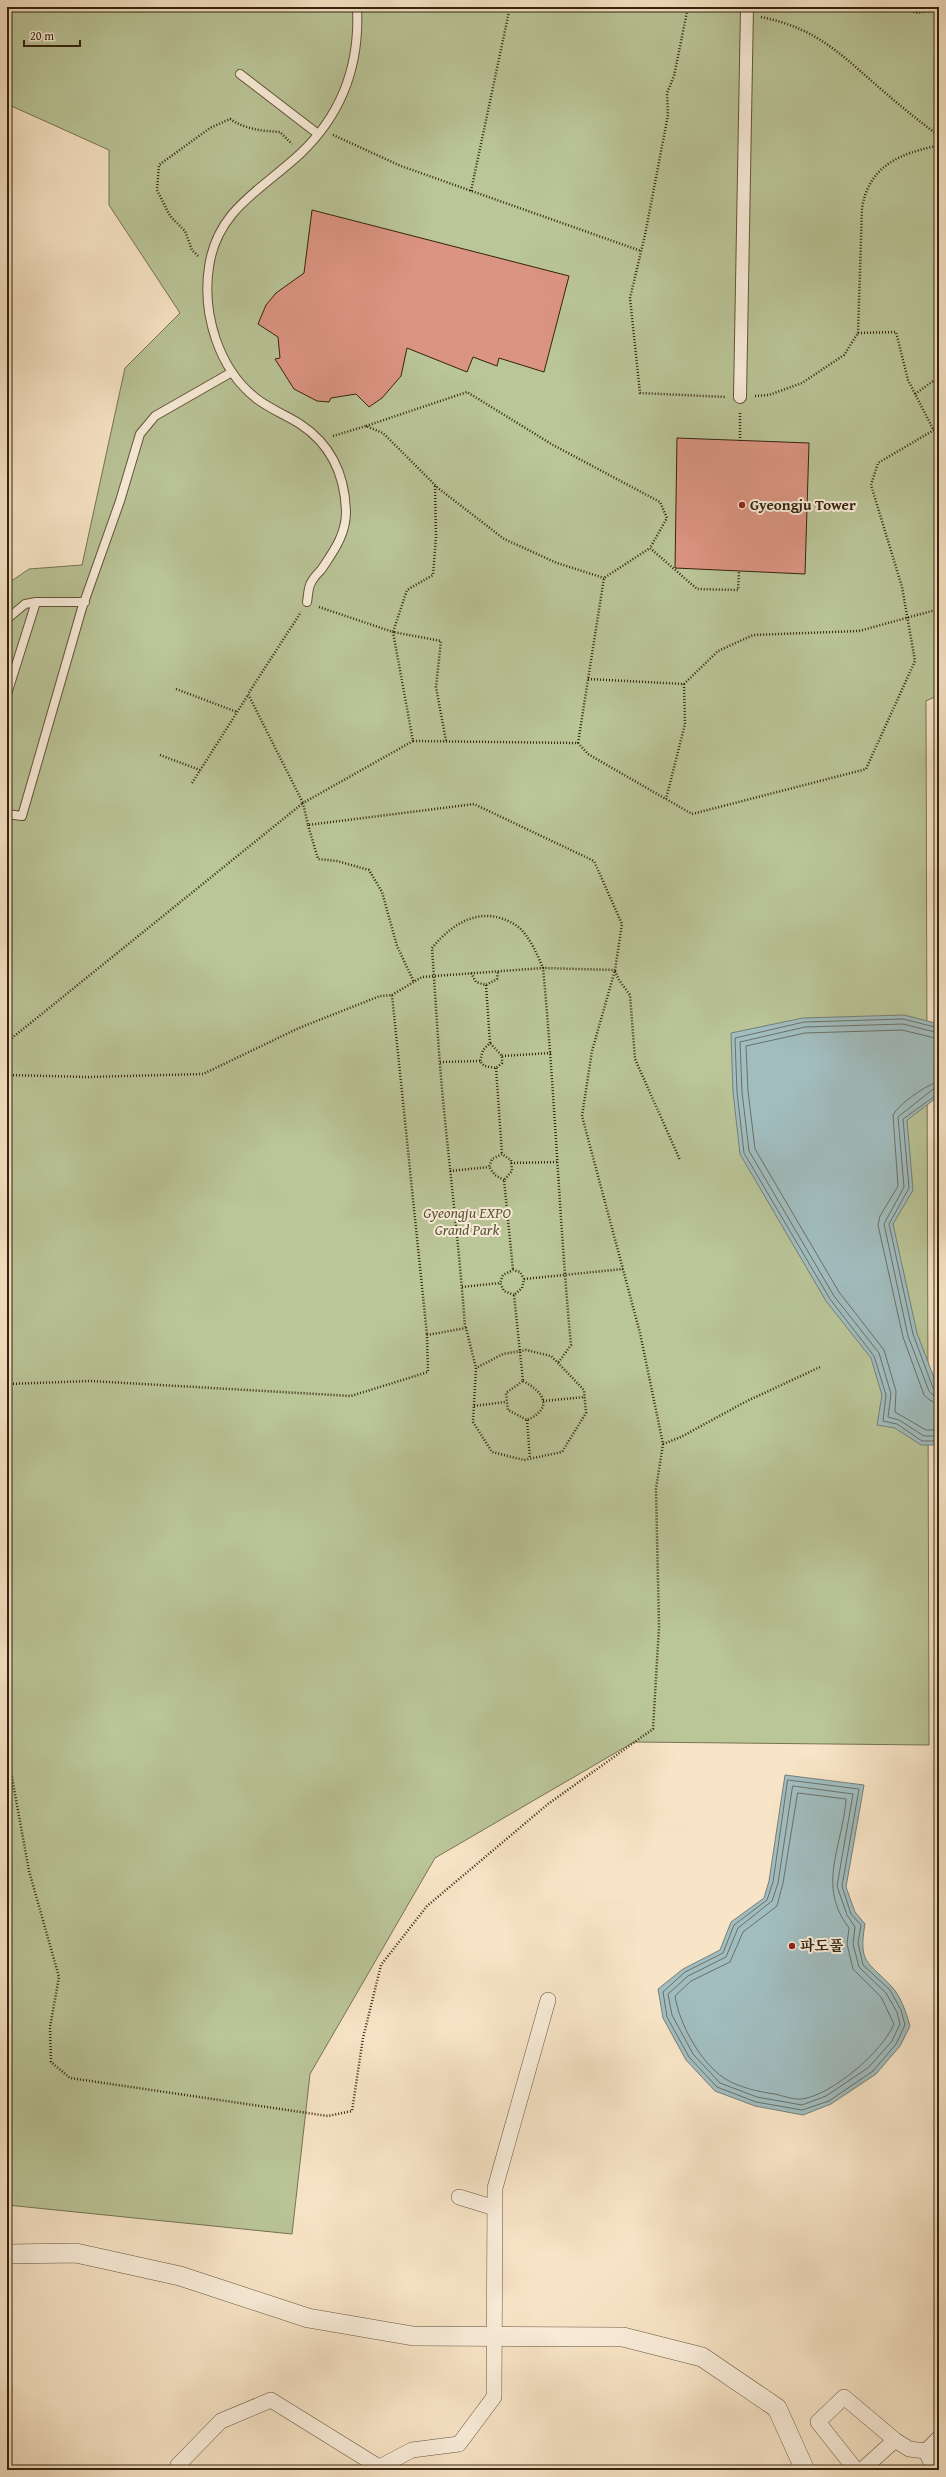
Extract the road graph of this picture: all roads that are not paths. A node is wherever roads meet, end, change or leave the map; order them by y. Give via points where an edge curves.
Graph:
1 (358, 7) edge
2 (747, 11) edge
3 (240, 74) dead end
4 (320, 132) junction
5 (232, 372) junction
6 (740, 397) road end
7 (36, 602) junction
8 (85, 602) junction
9 (307, 602) road end
10 (7, 619) edge
11 (7, 694) edge
12 (7, 814) edge
13 (548, 2000) dead end
14 (460, 2196) dead end
15 (495, 2208) junction
16 (7, 2254) edge
17 (495, 2336) junction
18 (939, 2438) edge
19 (895, 2440) junction
20 (926, 2451) junction
21 (376, 2469) edge
22 (177, 2470) edge
23 (805, 2470) edge
24 (856, 2470) edge
25 (862, 2470) edge
26 (929, 2470) edge

1 - 4 lane via 359,36 354,62 342,96
2 - 6 street
3 - 4 lane
4 - 5 lane via 301,153 259,186 232,213 216,239 209,265 206,294 213,331
5 - 8 lane via 155,416 140,434
5 - 9 lane via 257,399 301,425 328,447 344,482 344,530 337,547 311,584
7 - 8 lane
7 - 10 lane via 25,604
7 - 11 lane
8 - 12 lane via 22,816
13 - 15 street via 495,2188
14 - 15 street
15 - 17 street
16 - 17 street via 76,2253 180,2276 308,2318 413,2336
17 - 21 street via 494,2397 459,2444 412,2450
17 - 23 street via 623,2337 702,2357 777,2408
18 - 20 street
19 - 20 street via 909,2449
19 - 24 street via 844,2396 818,2422
19 - 25 street
20 - 26 street via 932,2465
21 - 22 street via 271,2400 221,2422 178,2465

